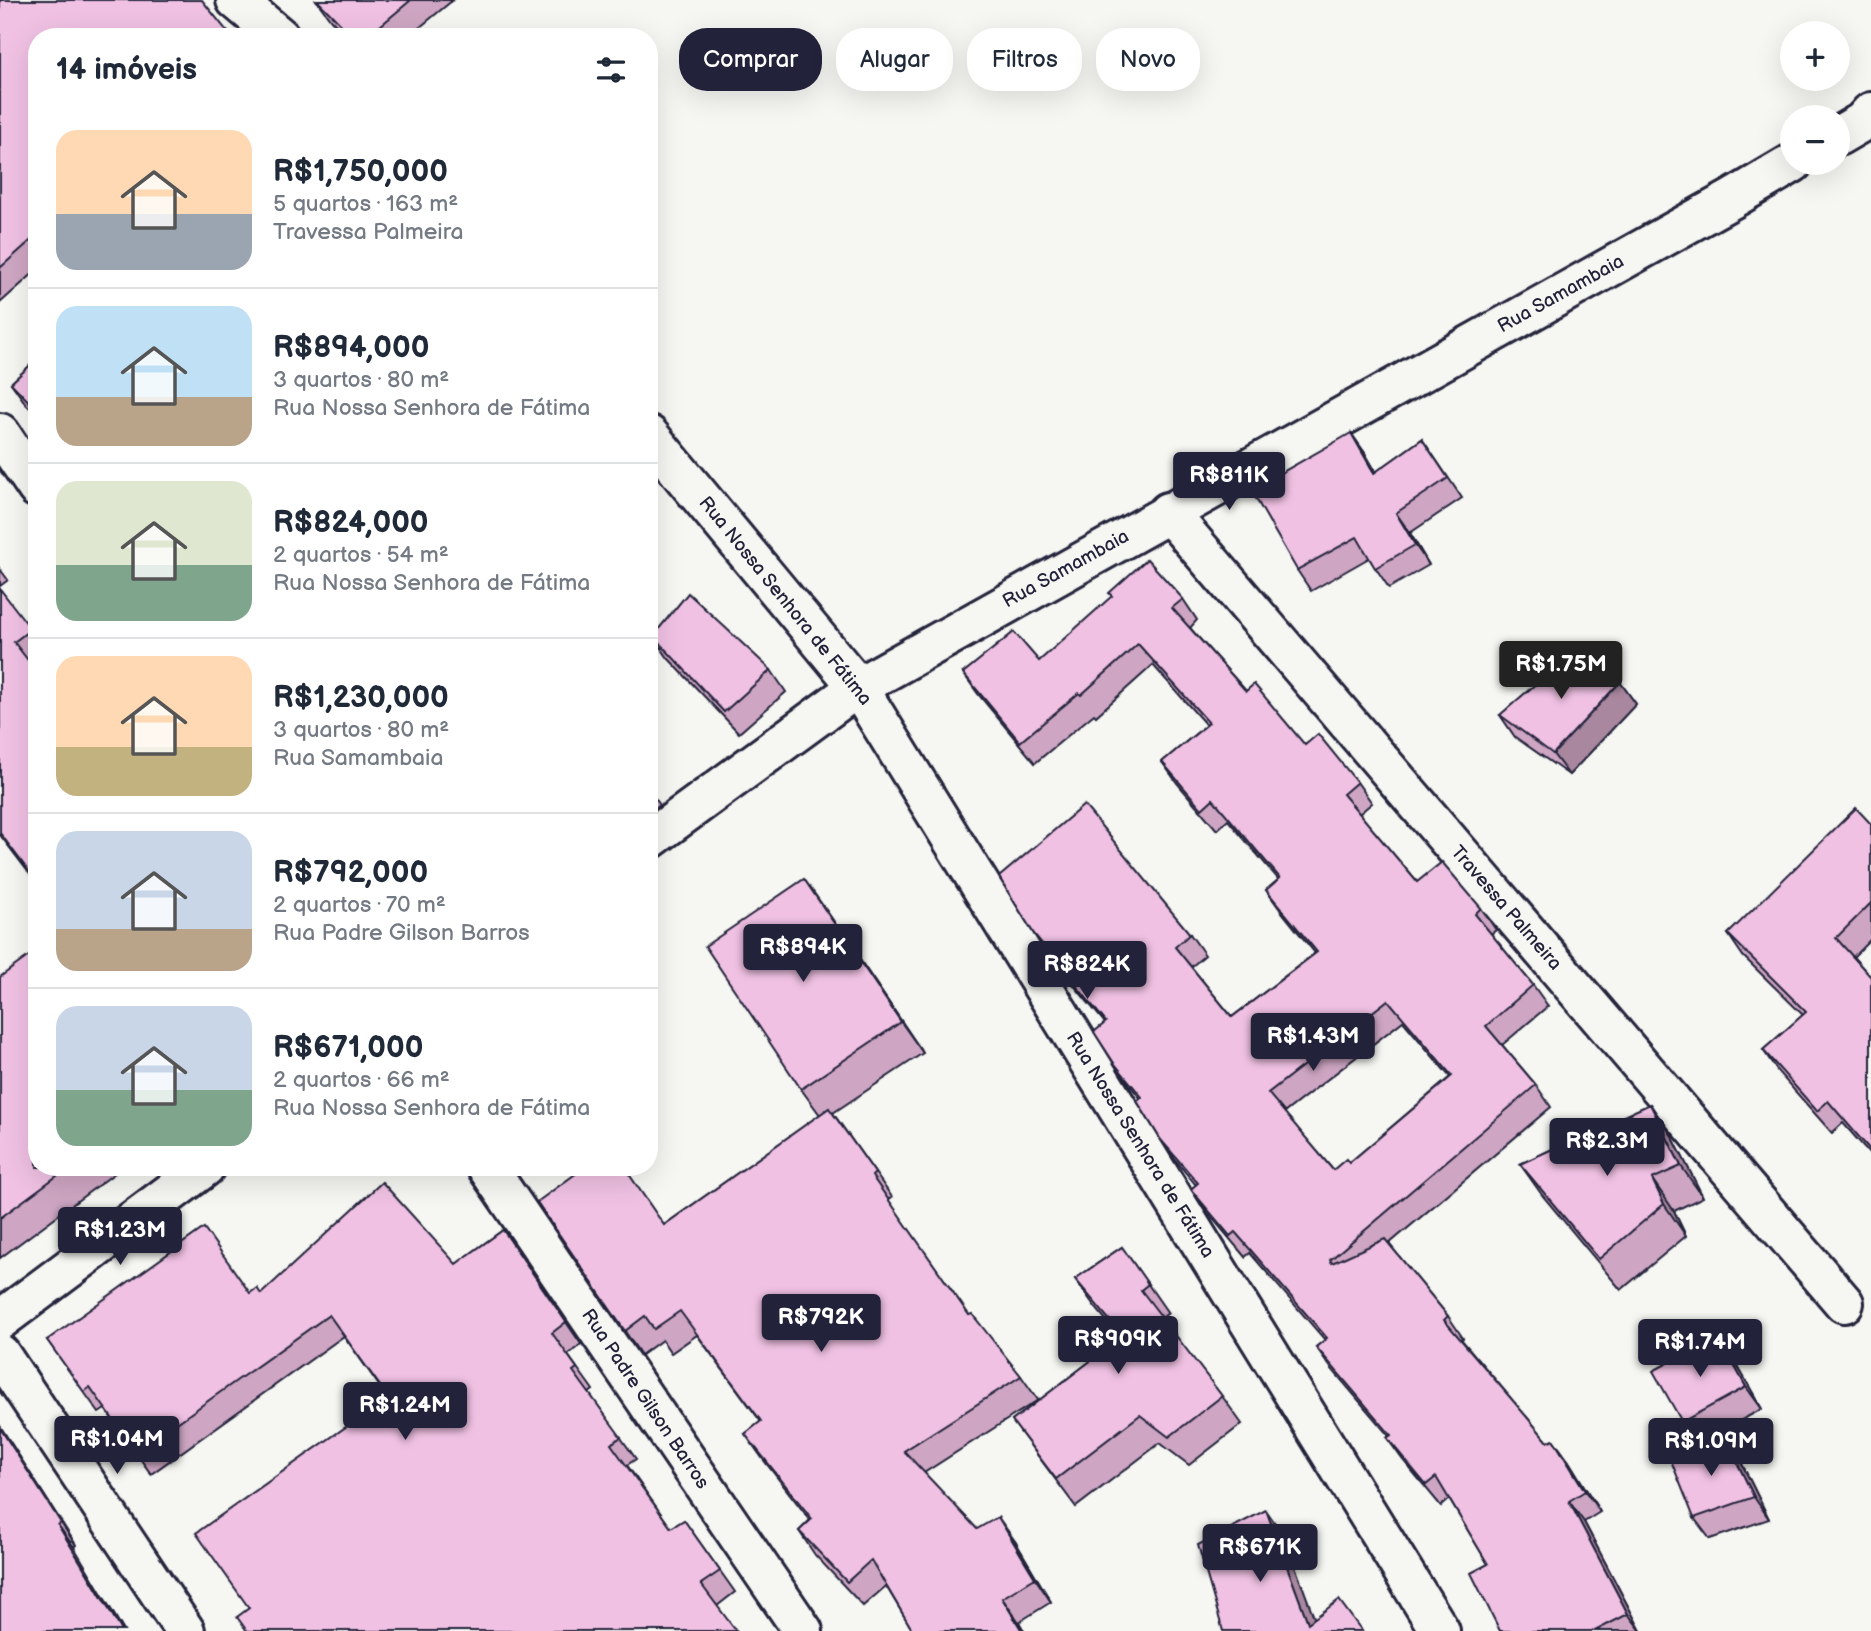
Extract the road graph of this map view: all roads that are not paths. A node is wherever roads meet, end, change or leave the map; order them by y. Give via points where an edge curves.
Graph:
1 (236, 0) edge
2 (269, 28) edge
3 (1871, 112) edge
4 (1850, 129) edge
5 (1780, 171) edge
6 (0, 433) edge
7 (658, 446) edge
8 (28, 475) edge
9 (1168, 512) junction
10 (858, 687) junction
11 (658, 833) edge
12 (193, 1176) edge
13 (493, 1176) edge
14 (1844, 1303) dead end
15 (0, 1320) edge
16 (0, 1354) edge
17 (185, 1631) edge
18 (803, 1631) edge
19 (1440, 1631) edge

1 - 2 street
3 - 4 street
5 - 9 street, Rua Samambaia
6 - 8 street
7 - 10 street, Rua Nossa Senhora de Fátima
9 - 10 street, Rua Samambaia
9 - 14 street, Travessa Palmeira
10 - 11 street, Rua Samambaia
10 - 19 street, Rua Nossa Senhora de Fátima
12 - 15 street
13 - 18 street, Rua Padre Gilson Barros
16 - 17 street

